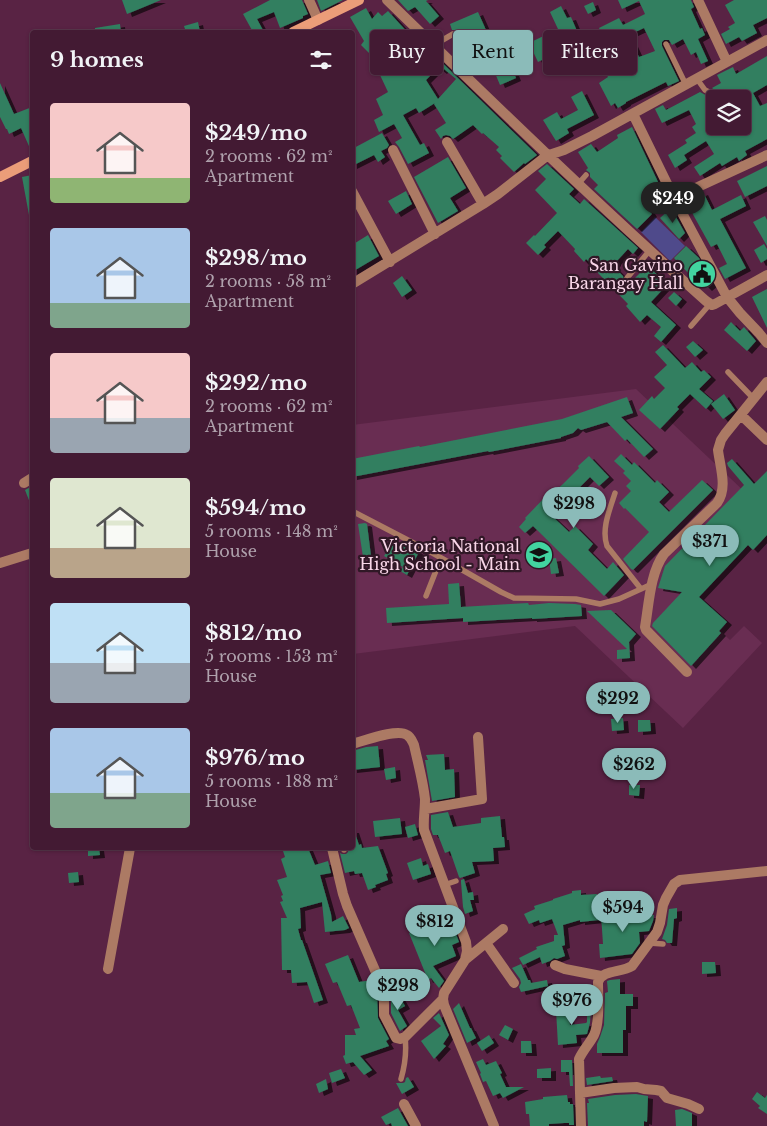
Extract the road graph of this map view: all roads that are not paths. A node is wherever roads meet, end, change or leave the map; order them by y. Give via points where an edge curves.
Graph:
1 (308, 0) edge
2 (359, 0) edge
3 (387, 0) edge
4 (698, 0) edge
5 (318, 20) junction
6 (297, 30) edge
7 (418, 30) edge
8 (453, 34) dead end
9 (443, 40) edge
10 (767, 40) edge
11 (666, 44) dead end
12 (443, 54) edge
13 (727, 62) junction
14 (698, 78) junction
15 (686, 85) junction
16 (706, 90) edge
17 (633, 114) junction
18 (447, 142) dead end
19 (393, 150) dead end
20 (549, 155) junction
21 (767, 156) edge
22 (30, 162) edge
23 (0, 177) edge
24 (667, 184) junction
25 (652, 195) dead end
26 (355, 197) edge
27 (674, 198) junction
28 (483, 204) junction
29 (435, 234) junction
30 (650, 250) junction
31 (390, 262) junction
32 (767, 275) edge
33 (626, 278) dead end
34 (355, 282) edge
35 (727, 297) junction
36 (711, 304) junction
37 (691, 326) dead end
38 (767, 343) edge
39 (728, 372) dead end
40 (767, 382) edge
41 (754, 399) junction
42 (741, 415) junction
43 (767, 440) edge
44 (615, 493) dead end
45 (355, 513) edge
46 (30, 553) edge
47 (441, 558) junction
48 (0, 563) edge
49 (652, 584) junction
50 (641, 589) junction
51 (426, 596) dead end
52 (687, 672) dead end
53 (478, 737) dead end
54 (355, 743) edge
55 (425, 809) junction
56 (130, 850) edge
57 (332, 850) edge
58 (767, 871) edge
59 (456, 881) dead end
60 (444, 885) junction
61 (504, 929) dead end
62 (486, 943) junction
63 (649, 943) junction
64 (663, 944) dead end
65 (465, 960) junction
66 (555, 965) dead end
67 (108, 969) dead end
68 (601, 976) junction
69 (514, 983) dead end
70 (443, 998) junction
71 (405, 1038) junction
72 (401, 1079) dead end
73 (580, 1093) junction
74 (404, 1104) dead end
75 (699, 1109) dead end
76 (416, 1126) edge
77 (494, 1126) edge
78 (581, 1126) edge

1 - 5 street
2 - 5 main road
3 - 7 street
4 - 13 street
5 - 6 main road
8 - 9 lane
10 - 13 street
11 - 15 lane
12 - 20 street
13 - 14 street
14 - 15 street
14 - 16 lane
15 - 17 street
17 - 20 street
17 - 24 street
18 - 28 street
19 - 29 street
20 - 28 street
20 - 30 street via 582,179
21 - 27 street
22 - 23 main road
24 - 25 lane
24 - 27 street
26 - 31 street
27 - 35 street
28 - 29 street
29 - 31 street
30 - 33 lane
30 - 36 street
31 - 34 street
32 - 35 street
35 - 36 street
35 - 38 street
36 - 37 lane
39 - 41 lane
40 - 41 street
41 - 42 street
42 - 43 street
42 - 49 street via 719,445 721,498 664,554
44 - 50 lane via 605,540
45 - 47 lane
46 - 48 street
47 - 50 lane via 514,598 576,599 600,604
47 - 51 lane
49 - 50 lane
49 - 52 street via 646,630
53 - 55 street via 482,799
54 - 55 street via 389,734 408,735 414,745
55 - 60 street via 424,830
56 - 67 street
57 - 71 street via 347,906 382,984 384,1015 396,1038
58 - 63 street via 680,880 674,884 663,904 659,928
59 - 60 lane
60 - 65 street via 466,942
61 - 62 street
62 - 65 street
62 - 69 street
63 - 64 lane
63 - 68 street via 632,966
65 - 70 street
66 - 68 street
68 - 73 street via 598,982 597,1026 579,1059
70 - 71 street
70 - 77 street
71 - 72 lane via 406,1061
73 - 75 street via 637,1087 656,1090 667,1098
73 - 78 street
74 - 76 street

